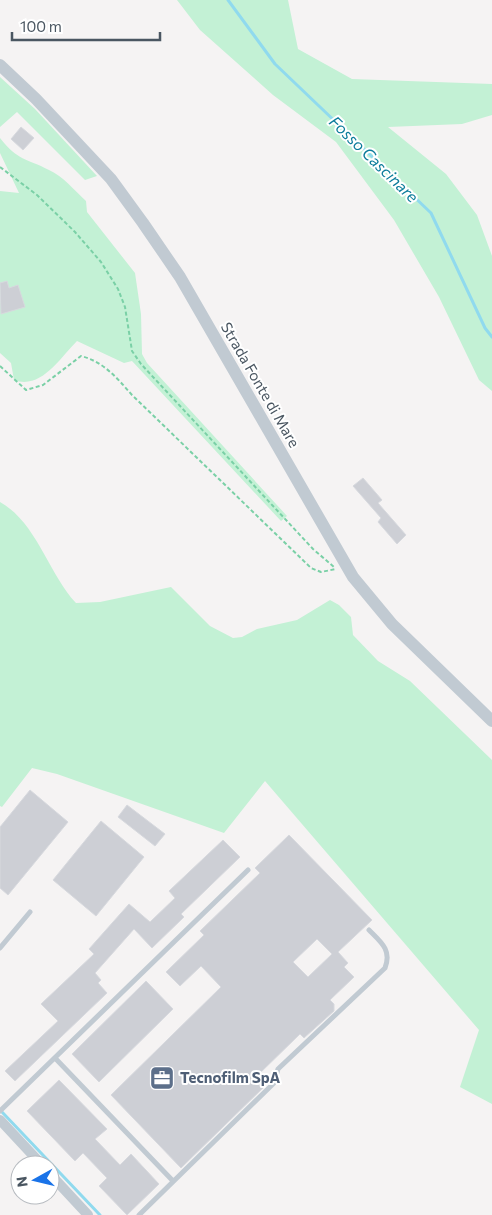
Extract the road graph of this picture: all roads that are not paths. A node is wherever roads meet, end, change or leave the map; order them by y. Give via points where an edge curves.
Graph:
1 (0, 65) edge
2 (492, 721) edge
3 (248, 870) dead end
4 (30, 912) dead end
5 (369, 930) dead end
6 (0, 948) edge
7 (55, 1058) junction
8 (0, 1111) edge
9 (0, 1120) edge
10 (33, 1155) edge
11 (173, 1181) junction
12 (60, 1185) edge
13 (88, 1215) edge
14 (139, 1215) edge

1 - 2 street, Strada Fonte di Mare via 36,98 111,179 143,223 180,277 353,577 392,624
3 - 7 lane
4 - 6 lane
5 - 11 lane via 388,952 384,968 278,1069 274,1083
7 - 8 lane
7 - 11 lane
9 - 10 street
11 - 14 lane
12 - 13 street

